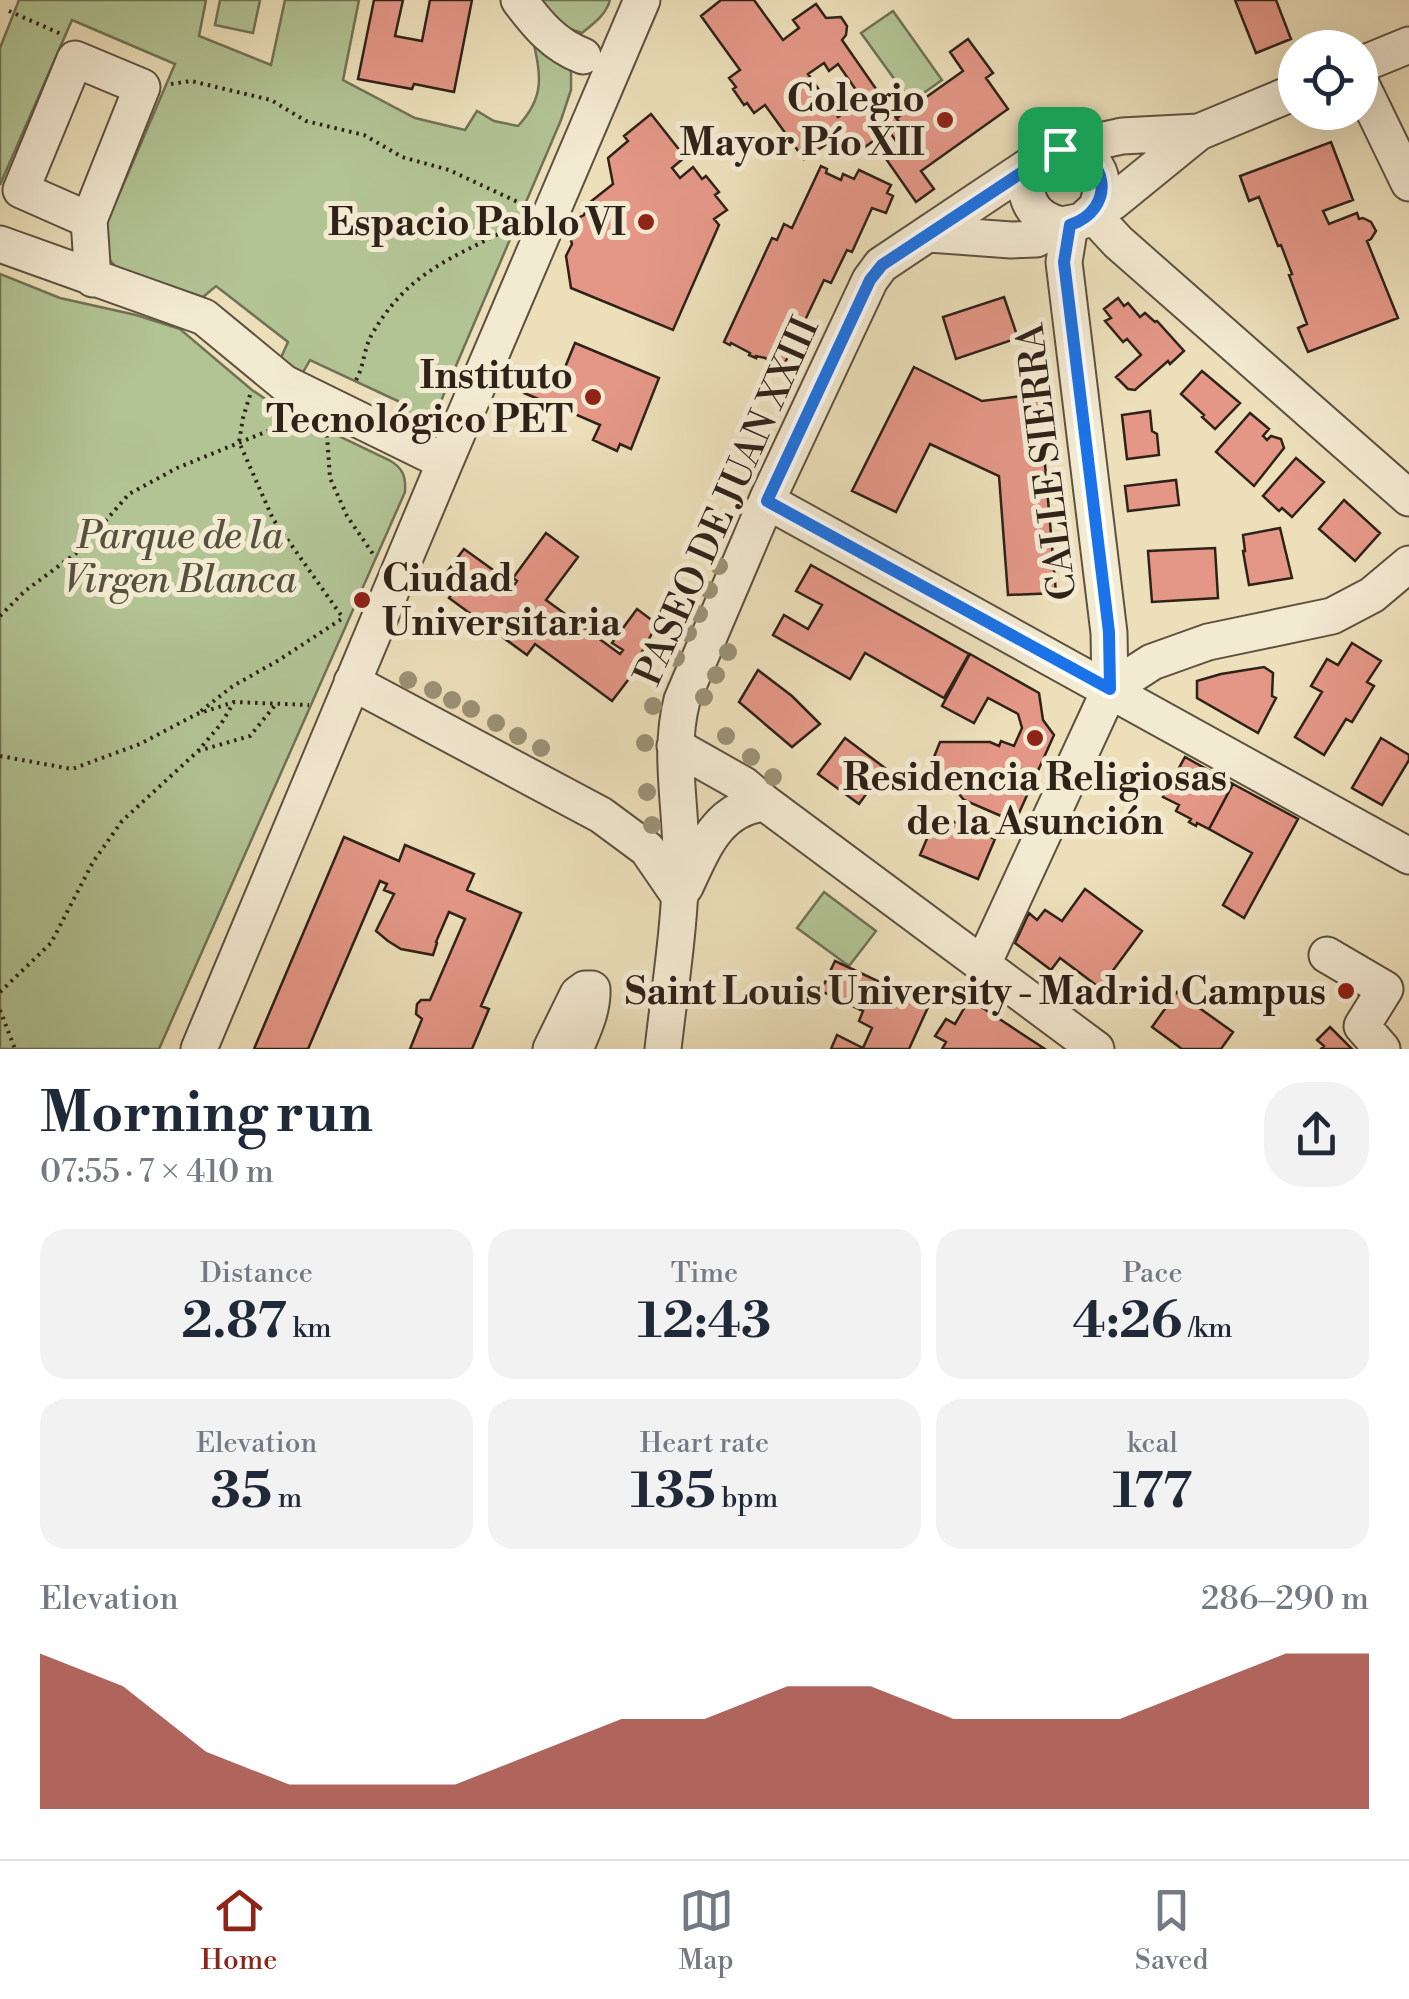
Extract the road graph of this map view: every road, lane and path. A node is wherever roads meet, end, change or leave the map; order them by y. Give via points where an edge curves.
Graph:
1 (520, 0) edge
2 (642, 0) edge
3 (9, 11) dead end
4 (66, 36) dead end
5 (1409, 45) edge
6 (583, 56) dead end
7 (1378, 58) edge
8 (142, 87) junction
9 (1278, 99) edge
10 (1378, 119) edge
11 (1199, 132) junction
12 (1046, 157) junction
13 (1409, 182) edge
14 (531, 208) dead end
15 (1080, 218) junction
16 (89, 220) junction
17 (516, 225) dead end
18 (929, 234) junction
19 (0, 244) edge
20 (93, 279) junction
21 (356, 380) dead end
22 (252, 390) dead end
23 (301, 418) dead end
24 (327, 430) dead end
25 (239, 442) junction
26 (445, 462) junction
27 (1409, 498) edge
28 (767, 501) junction
29 (377, 556) dead end
30 (1409, 564) edge
31 (0, 616) edge
32 (352, 682) junction
33 (1110, 689) junction
34 (234, 702) junction
35 (276, 704) junction
36 (314, 705) dead end
37 (197, 714) junction
38 (198, 751) junction
39 (0, 756) edge
40 (676, 762) junction
41 (758, 804) junction
42 (1409, 856) edge
43 (680, 897) junction
44 (1327, 955) dead end
45 (982, 964) junction
46 (0, 992) edge
47 (0, 1010) edge
48 (15, 1049) edge
49 (199, 1049) edge
50 (663, 1049) edge
51 (1096, 1049) edge
52 (1382, 1049) edge

1 - 6 street via 539,27
2 - 26 street
3 - 4 path
5 - 7 street
8 - 14 path via 191,81 271,100 306,121 364,135
8 - 16 street
8 - 16 street via 75,59 21,190
9 - 11 street
10 - 13 street
11 - 12 street via 1122,136
11 - 15 street via 1113,202
12 - 15 street via 1028,176 1032,209 1040,218
12 - 15 street via 1072,150 1093,162 1101,197
12 - 18 street, PASEO DE JUAN XXIII
15 - 18 street via 1036,239
15 - 27 street via 1118,242
15 - 33 street, CALLE SIERRA via 1064,262 1109,632
16 - 20 street
17 - 21 path via 418,277 368,340
18 - 28 street, PASEO DE JUAN XXIII via 870,280
19 - 20 street
20 - 26 street via 204,317 284,383
22 - 25 path
23 - 25 path
24 - 29 path via 330,478 347,516
25 - 31 path via 129,494 78,552
25 - 37 path via 273,519 346,619
26 - 32 street
28 - 33 street
28 - 40 street, PASEO DE JUAN XXIII via 682,700
30 - 33 street via 1332,616 1208,642 1152,662
32 - 43 street via 601,815 647,849
32 - 49 street
33 - 42 street
33 - 45 street
34 - 35 path
34 - 37 path
34 - 38 path
35 - 36 path
35 - 38 path via 250,736
37 - 39 path via 72,768
38 - 46 path via 122,821 51,943
40 - 41 street
40 - 43 street, PASEO DE JUAN XXIII
41 - 43 street via 729,816 709,838
41 - 45 street
43 - 50 street
44 - 52 street via 1385,989 1362,1026
45 - 51 street
47 - 48 path

